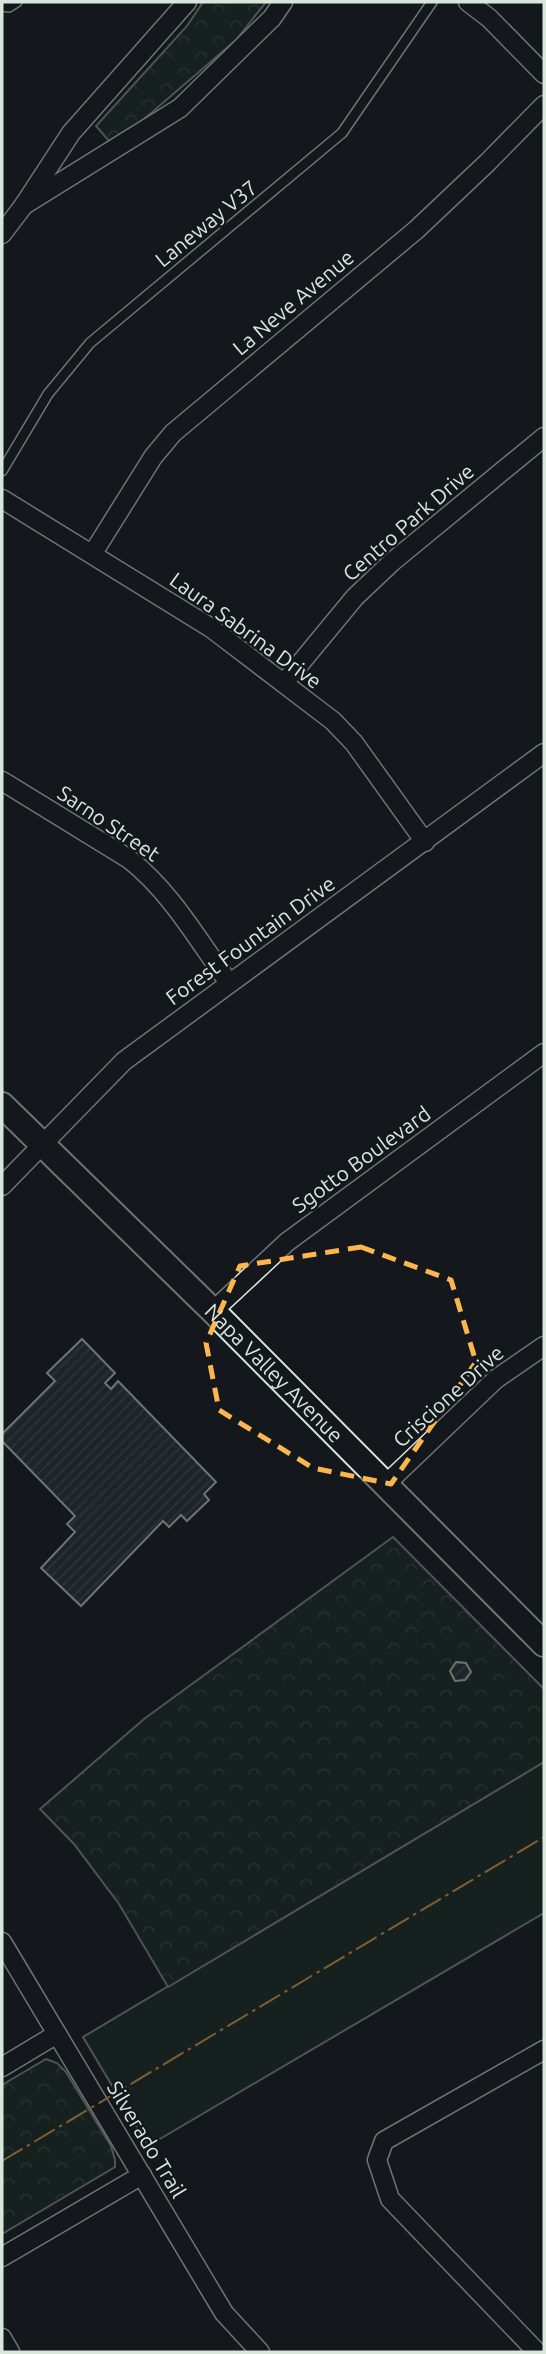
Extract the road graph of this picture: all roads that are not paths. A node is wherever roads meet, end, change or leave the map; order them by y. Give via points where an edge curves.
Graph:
1 (18, 2) edge
2 (187, 2) edge
3 (283, 2) edge
4 (432, 2) edge
5 (468, 2) edge
6 (2, 6) edge
7 (544, 74) edge
8 (544, 105) edge
9 (24, 205) junction
10 (2, 234) edge
11 (544, 437) edge
12 (2, 471) edge
13 (2, 499) edge
14 (93, 553) junction
15 (284, 683) junction
16 (544, 752) edge
17 (2, 781) edge
18 (425, 842) junction
19 (229, 983) junction
20 (544, 1053) edge
21 (2, 1105) edge
22 (42, 1145) junction
23 (2, 1186) edge
24 (213, 1311) junction
25 (544, 1346) edge
26 (386, 1484) junction
27 (544, 1644) edge
28 (2, 1942) edge
29 (57, 2034) junction
30 (544, 2050) edge
31 (2, 2067) edge
32 (142, 2175) junction
33 (2, 2257) edge
34 (2, 2338) edge
35 (10, 2352) edge
36 (260, 2352) edge
37 (537, 2352) edge

1 - 6 lane
2 - 9 street via 71,133
3 - 9 street via 180,108
4 - 12 lane, Laneway V37 via 342,133 90,343 48,394
5 - 7 street
8 - 14 street, La Neve Avenue via 416,230 173,433
9 - 10 street
11 - 15 street, Centro Park Drive via 355,597
13 - 14 street, Laura Sabrina Drive
14 - 15 street, Laura Sabrina Drive via 211,628
15 - 18 street, Laura Sabrina Drive via 354,743
16 - 18 street, Forest Fountain Drive
17 - 19 street, Sarno Street via 148,874
18 - 19 street, Forest Fountain Drive
19 - 22 street, Forest Fountain Drive via 124,1061
20 - 24 street, Sgotto Boulevard via 287,1242
21 - 22 street, Napa Valley Avenue
22 - 23 street, Forest Fountain Drive
22 - 24 street, Napa Valley Avenue
24 - 26 street, Napa Valley Avenue
25 - 26 street, Criscione Drive via 496,1379
26 - 27 street, Napa Valley Avenue
28 - 29 street, Silverado Trail
29 - 31 street
29 - 32 street, Silverado Trail
30 - 37 street via 384,2141 377,2160 390,2199
32 - 33 street
32 - 36 street, Silverado Trail via 224,2313
34 - 35 street

